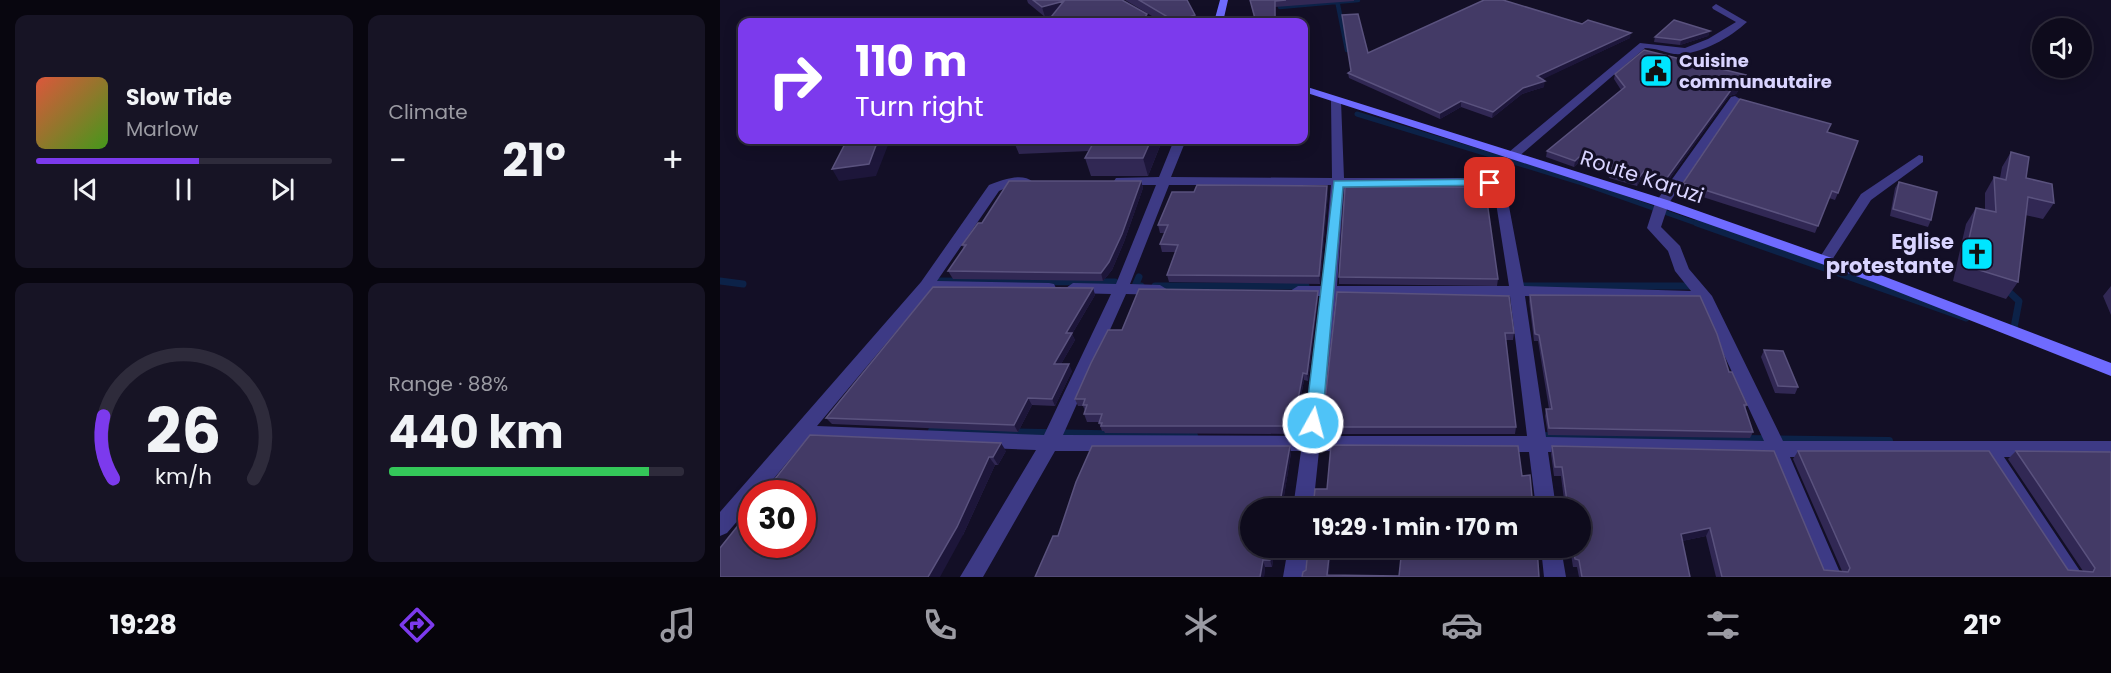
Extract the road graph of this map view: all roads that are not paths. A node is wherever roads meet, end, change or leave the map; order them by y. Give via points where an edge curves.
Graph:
1 (1115, 0) edge
2 (1224, 0) edge
3 (1716, 7) dead end
4 (1145, 18) edge
5 (1219, 18) edge
6 (1308, 90) edge
7 (1735, 99) dead end
8 (1336, 101) junction
9 (1178, 144) edge
10 (1513, 154) junction
11 (1919, 159) dead end
12 (1109, 181) edge
13 (1164, 181) junction
14 (1042, 182) edge
15 (1338, 183) junction
16 (1662, 204) junction
17 (1825, 260) junction
18 (926, 286) junction
19 (1121, 289) junction
20 (1179, 290) edge
21 (1282, 291) edge
22 (1517, 291) junction
23 (1329, 292) junction
24 (1704, 296) junction
25 (2110, 370) edge
26 (798, 433) junction
27 (1050, 443) junction
28 (1538, 444) junction
29 (1311, 445) junction
30 (1777, 449) junction
31 (2111, 449) edge
32 (1989, 450) junction
33 (1304, 498) edge
34 (1545, 498) edge
35 (720, 527) edge
36 (1297, 558) edge
37 (1552, 558) edge
38 (971, 577) edge
39 (1294, 577) edge
40 (1555, 577) edge
41 (1832, 577) edge
42 (2073, 577) edge

1 - 4 street
2 - 5 street
3 - 10 street via 1742,22 1693,49 1675,51 1643,45
6 - 8 street, Route Karuzi
7 - 16 street
8 - 10 street, Route Karuzi
8 - 15 street
9 - 13 street
10 - 16 street, Route Karuzi
11 - 17 street via 1866,197
12 - 13 street
13 - 15 street
13 - 19 street
14 - 18 street via 1008,182 994,188
15 - 22 street via 1497,185
15 - 23 street
16 - 17 street, Route Karuzi
16 - 24 street via 1654,228 1676,249 1683,271
17 - 25 street, Route Karuzi
18 - 19 street
18 - 26 street
19 - 20 street
19 - 27 street
21 - 23 street
22 - 23 street
22 - 24 street
22 - 28 street
23 - 29 street
24 - 30 street
26 - 27 street
26 - 35 street
27 - 29 street
27 - 38 street
28 - 29 street
28 - 30 street
28 - 34 street
29 - 33 street
30 - 32 street
30 - 41 street
31 - 32 street
32 - 42 street
36 - 39 street
37 - 40 street

